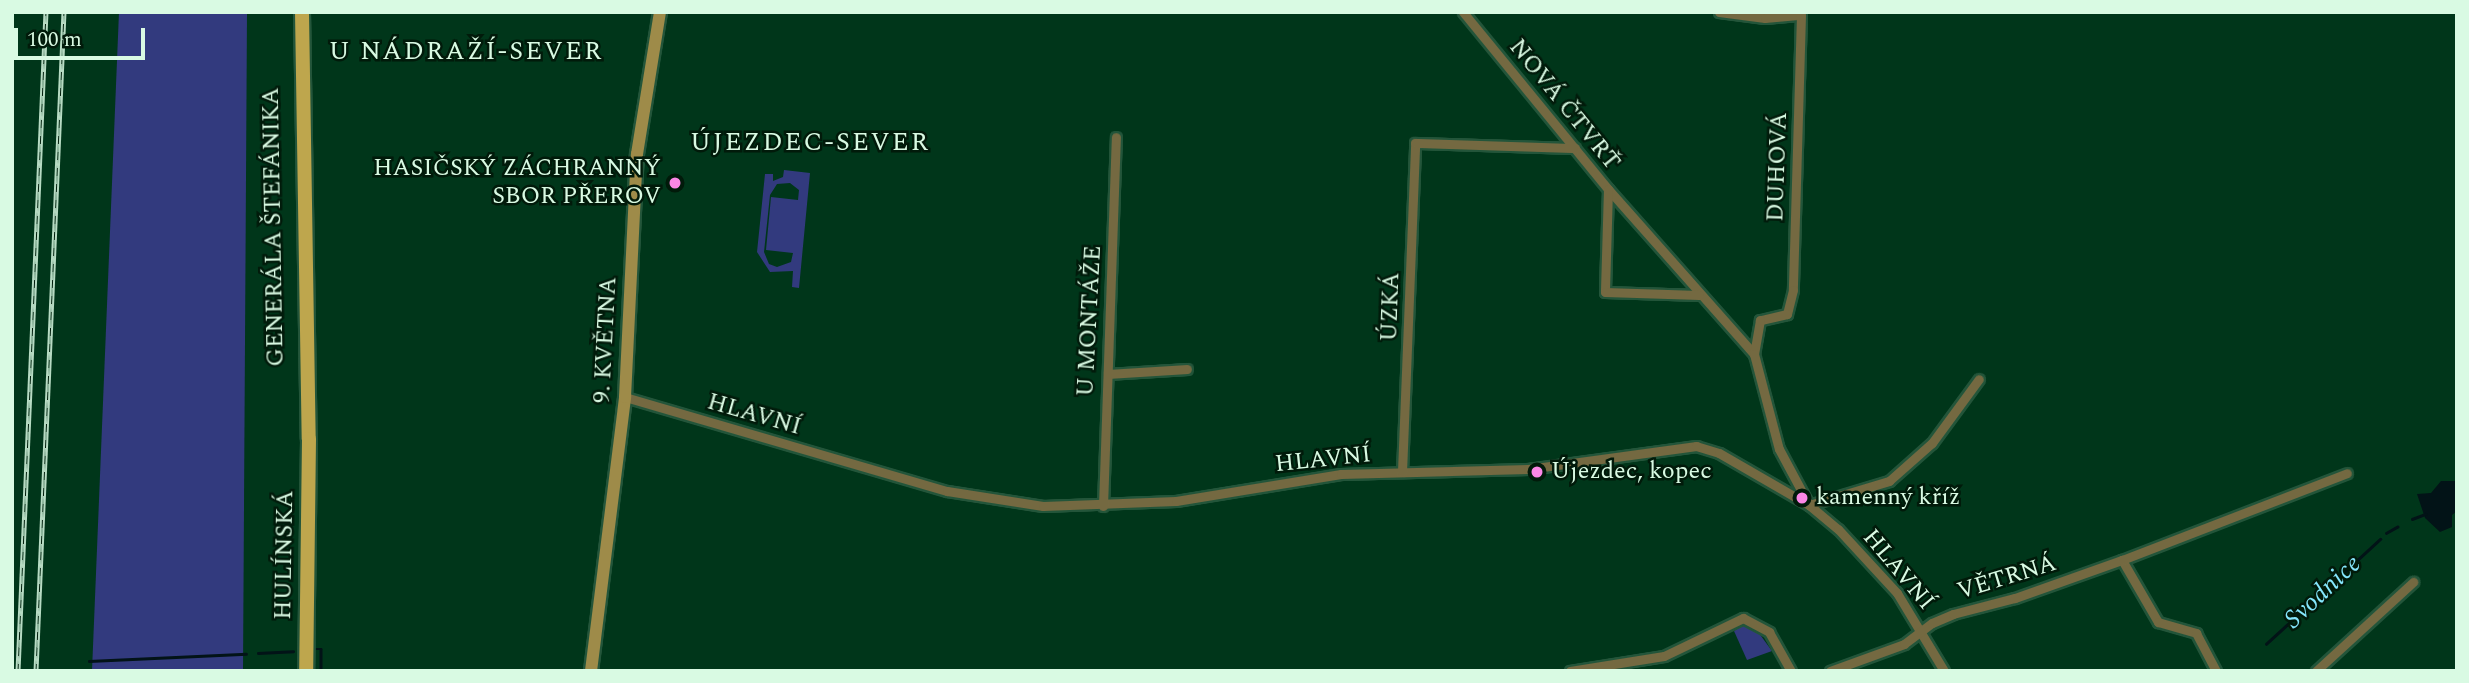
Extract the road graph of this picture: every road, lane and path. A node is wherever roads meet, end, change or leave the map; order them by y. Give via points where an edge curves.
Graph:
1 (292, 12) edge
2 (302, 12) edge
3 (660, 12) edge
4 (1463, 12) edge
5 (1718, 12) edge
6 (1765, 15) edge
7 (1116, 137) dead end
8 (1575, 148) junction
9 (1608, 189) junction
10 (1699, 295) junction
11 (1787, 314) joint
12 (1754, 354) junction
13 (1187, 369) dead end
14 (1108, 374) junction
15 (1979, 379) dead end
16 (625, 397) junction
17 (305, 440) junction
18 (1402, 472) junction
19 (2347, 474) dead end
20 (1103, 506) junction
21 (1808, 506) junction
22 (2122, 560) junction
23 (2413, 582) dead end
24 (1923, 631) junction
25 (297, 671) edge
26 (306, 671) edge
27 (591, 671) edge
28 (1570, 671) edge
29 (1791, 671) edge
30 (1830, 671) edge
31 (1944, 671) edge
32 (2217, 671) edge
33 (2316, 671) edge

1 - 17 main road, GENERÁLA ŠTEFÁNIKA
2 - 17 main road, GENERÁLA ŠTEFÁNIKA
3 - 16 street, 9. KVĚTNA via 637,154
4 - 8 street, NOVÁ ČTVRŤ
5 - 6 street
6 - 11 street, DUHOVÁ via 1801,15 1802,21 1793,284
7 - 14 street, U MONTÁŽE
8 - 9 street, NOVÁ ČTVRŤ
8 - 18 street, ÚZKÁ via 1415,143
9 - 10 street, NOVÁ ČTVRŤ
9 - 10 street, NOVÁ ČTVRŤ via 1605,292
10 - 12 street, NOVÁ ČTVRŤ
11 - 12 street, NOVÁ ČTVRŤ via 1760,320
12 - 21 street, NOVÁ ČTVRŤ via 1775,437
13 - 14 street
14 - 20 street, U MONTÁŽE
15 - 21 street via 1932,443 1889,481
16 - 20 street, HLAVNÍ via 947,491 1042,506
16 - 27 street, 9. KVĚTNA
17 - 25 main road, HULÍNSKÁ
17 - 26 main road, HULÍNSKÁ
18 - 20 street, HLAVNÍ via 1341,474 1176,501
18 - 21 street, HLAVNÍ via 1528,469 1696,446 1719,453
19 - 22 street, VĚTRNÁ
21 - 24 street, HLAVNÍ via 1866,556
22 - 24 street, VĚTRNÁ via 2015,598 1953,614
22 - 32 street via 2158,622 2196,633
23 - 33 street
24 - 30 street, VĚTRNÁ via 1904,644
24 - 31 street, HLAVNÍ
28 - 29 street via 1664,656 1743,618 1769,632

